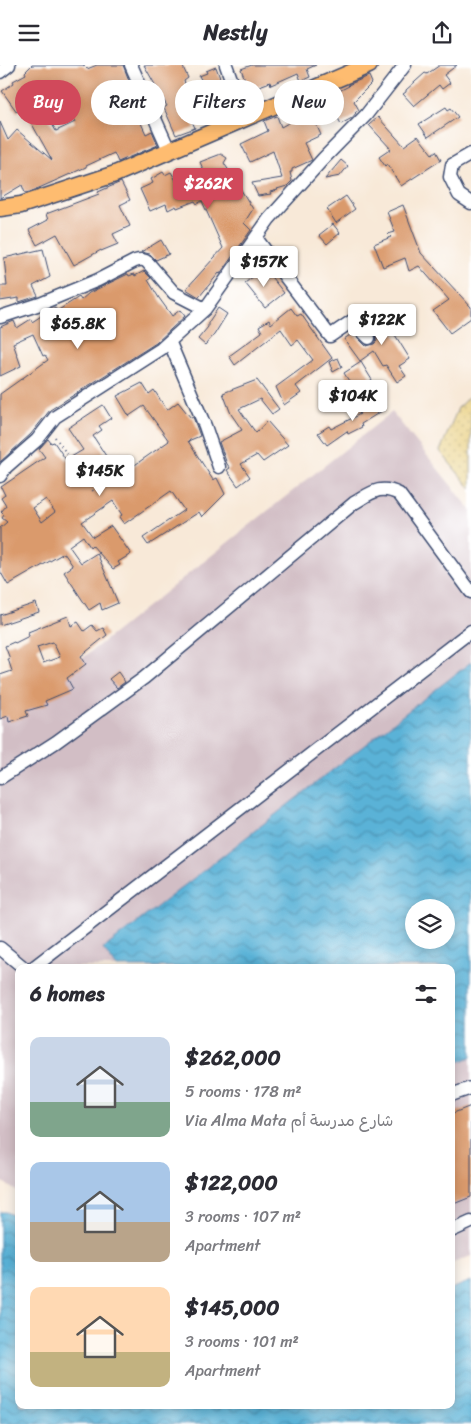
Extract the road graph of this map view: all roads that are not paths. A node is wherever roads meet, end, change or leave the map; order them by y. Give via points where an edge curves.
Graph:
1 (9, 65) edge
2 (131, 65) edge
3 (226, 65) edge
4 (369, 65) edge
5 (405, 65) edge
6 (0, 72) edge
7 (231, 80) edge
8 (264, 110) edge
9 (228, 125) edge
10 (169, 150) junction
11 (471, 154) edge
12 (471, 203) edge
13 (0, 208) edge
14 (256, 238) junction
15 (205, 309) junction
16 (0, 317) edge
17 (369, 338) dead end
18 (170, 343) junction
19 (219, 467) dead end
20 (0, 475) edge
21 (471, 592) edge
22 (471, 631) edge
23 (0, 778) edge
24 (0, 948) edge
25 (19, 964) edge
26 (38, 964) edge
27 (471, 1088) edge
28 (455, 1094) edge
29 (471, 1222) edge
30 (455, 1229) edge

1 - 6 street
2 - 10 street
3 - 7 street
4 - 8 main road
5 - 14 street via 366,115 269,219
9 - 10 main road
10 - 13 main road via 116,174 21,205
11 - 12 street via 452,165 450,177 459,195
14 - 15 street
14 - 17 street via 330,336 352,321
15 - 16 street via 174,293 142,259 40,304
15 - 18 street
18 - 19 street
18 - 20 street via 55,417 37,440
21 - 23 street via 399,494 389,489 378,489 348,508 144,677 56,742
22 - 26 street
24 - 25 street
27 - 28 street
29 - 30 street

